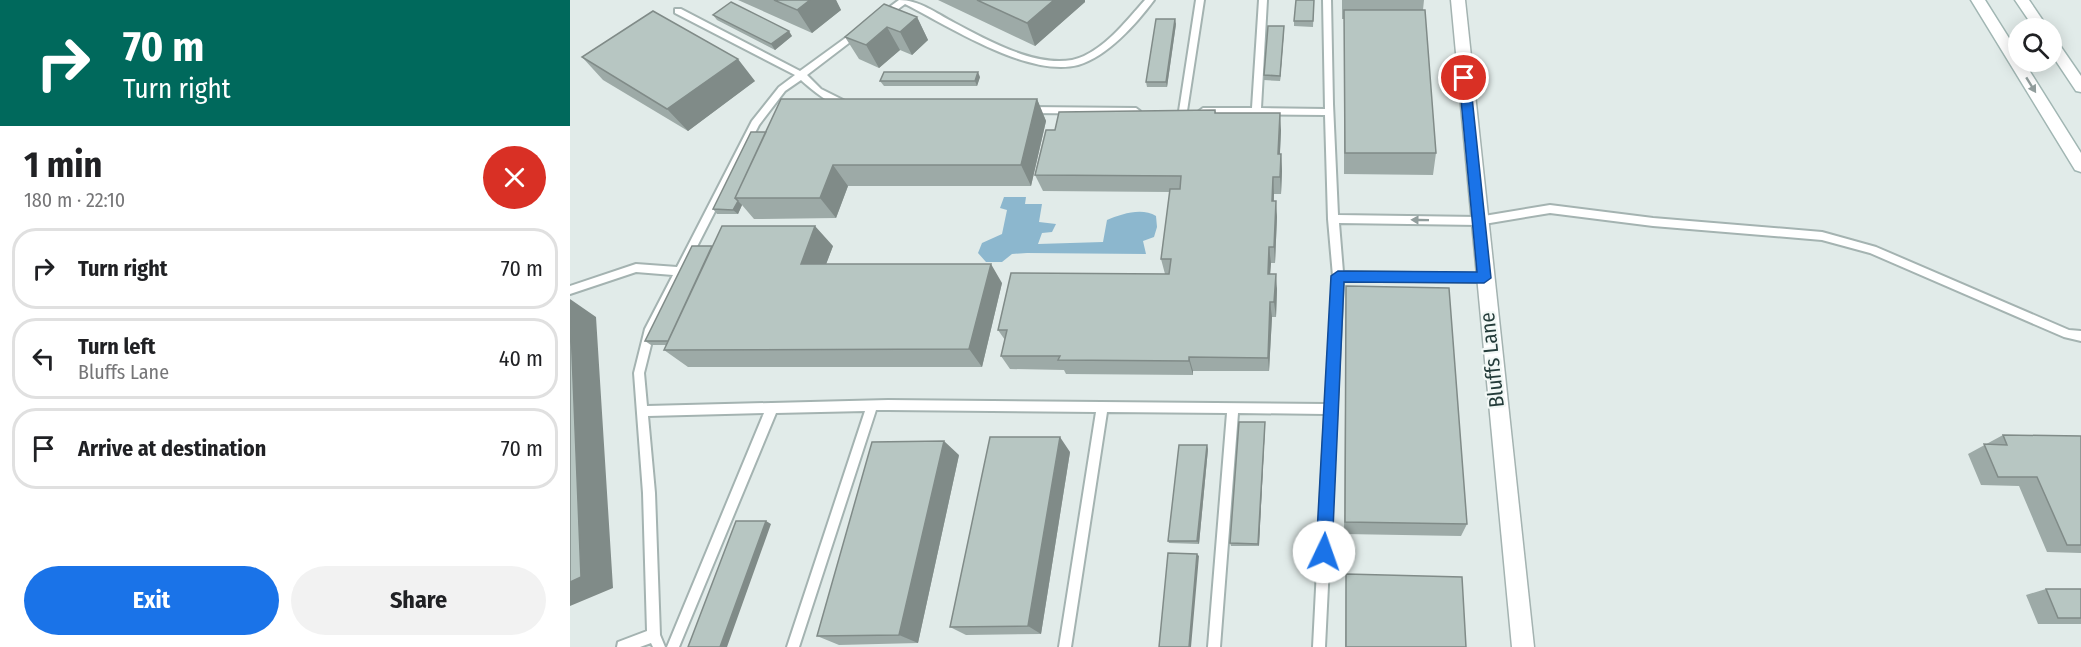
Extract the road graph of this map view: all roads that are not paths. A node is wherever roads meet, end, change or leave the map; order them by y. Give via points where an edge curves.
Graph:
1 (904, 0) edge
2 (1150, 0) edge
3 (1200, 0) edge
4 (1263, 0) edge
5 (1327, 0) edge
6 (1458, 0) edge
7 (1978, 0) edge
8 (2022, 0) edge
9 (678, 11) dead end
10 (2034, 18) edge
11 (2062, 59) edge
12 (801, 75) junction
13 (2081, 87) edge
14 (853, 107) edge
15 (1017, 110) edge
16 (1148, 111) edge
17 (1171, 111) edge
18 (1183, 111) junction
19 (1256, 111) junction
20 (1329, 111) junction
21 (2081, 166) edge
22 (1333, 219) junction
23 (1478, 221) junction
24 (679, 271) junction
25 (1338, 276) junction
26 (1484, 278) junction
27 (570, 290) edge
28 (2081, 336) edge
29 (872, 406) junction
30 (1102, 407) junction
31 (772, 408) junction
32 (1233, 408) junction
33 (1331, 409) junction
34 (642, 411) junction
35 (656, 641) edge
36 (623, 647) edge
37 (672, 647) edge
38 (793, 647) edge
39 (1065, 647) edge
40 (1214, 647) edge
41 (1319, 647) edge
42 (1523, 647) edge

1 - 2 lane via 993,46 1047,64 1077,63 1115,36
1 - 12 lane
3 - 18 lane
4 - 19 lane
5 - 20 lane
6 - 23 street, Bluffs Lane
7 -> 21 street
8 - 10 street
9 - 12 lane
11 - 13 street
12 - 14 lane via 818,91
12 - 24 lane via 782,90 755,123
15 - 16 lane
17 - 18 lane
18 - 19 lane
19 - 20 lane
20 - 22 lane
23 -> 22 lane
22 - 25 lane
23 - 26 street, Bluffs Lane
23 - 28 lane via 1550,209 1822,236 1872,250 2068,334
24 - 27 lane via 636,268
24 - 34 lane via 650,329 639,373
25 - 26 lane
25 - 33 lane
26 - 42 street, Bluffs Lane
29 - 30 lane
29 - 31 lane
29 - 38 lane
30 - 32 lane
30 - 39 lane
31 - 34 lane
31 - 37 lane
32 - 33 lane
32 - 40 lane
33 - 41 lane
34 - 35 lane
35 - 36 lane

